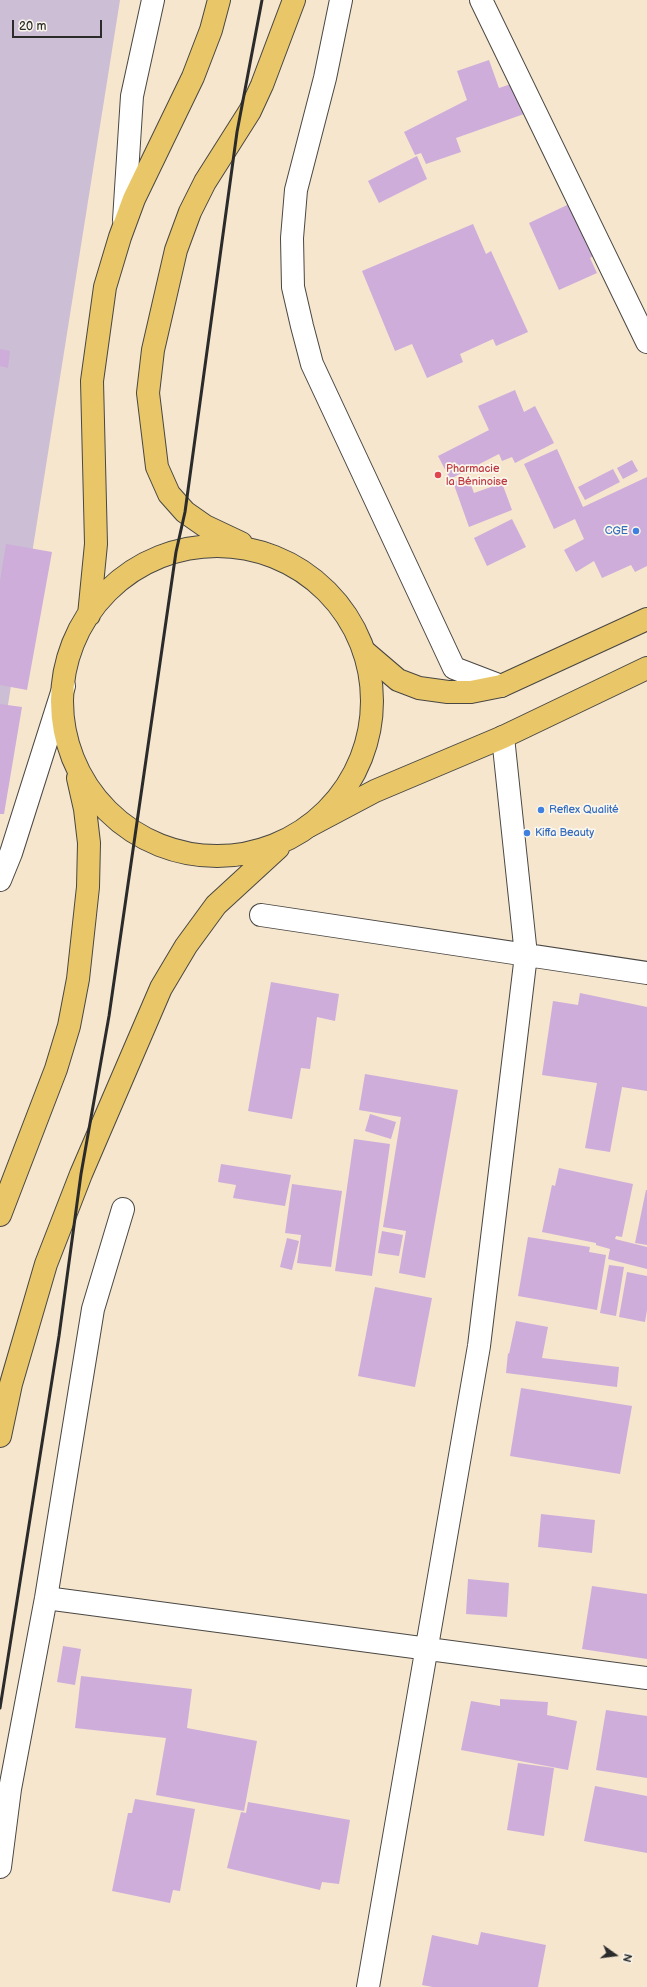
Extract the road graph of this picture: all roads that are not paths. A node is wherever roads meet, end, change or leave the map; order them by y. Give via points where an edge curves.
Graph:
1 (153, 0) edge
2 (219, 0) edge
3 (294, 0) edge
4 (341, 0) edge
5 (481, 0) edge
6 (123, 228) junction
7 (647, 342) edge
8 (258, 551) junction
9 (89, 614) junction
10 (647, 619) edge
11 (364, 652) junction
12 (647, 668) edge
13 (64, 686) junction
14 (501, 686) junction
15 (503, 737) junction
16 (75, 761) junction
17 (309, 826) junction
18 (289, 838) junction
19 (0, 880) edge
20 (261, 915) dead end
21 (526, 955) junction
22 (647, 973) edge
23 (123, 1209) dead end
24 (0, 1215) edge
25 (0, 1436) edge
26 (46, 1598) junction
27 (426, 1649) junction
28 (647, 1678) edge
29 (5, 1789) edge
30 (0, 1868) edge
31 (368, 1987) edge

1 - 6 street via 132,96
2 - 6 main road via 211,30 193,77 154,156
3 - 8 main road via 250,110 190,212 176,250 153,350 148,393 157,467 170,494 185,512 205,526
4 - 14 street via 325,78 296,190 292,238 293,287 297,307 312,364 444,652 454,668
5 - 7 street
6 - 9 main road via 105,287 92,381 96,544
8 - 9 main road via 215,545 163,555 146,563 119,582
8 - 11 main road via 298,568 331,595 356,631
9 - 13 main road via 72,649
10 - 14 main road
11 - 14 main road via 398,680 419,688 471,692
11 - 17 main road via 370,672 372,713 364,750 348,785 337,800
12 - 15 main road
13 - 16 main road via 65,724
13 - 19 street
15 - 17 main road via 375,790
15 - 21 street
16 - 18 main road via 83,778 106,809 136,833 166,848 194,855 224,856 253,852
16 - 24 main road via 89,843 88,887 78,979 69,1026 56,1069
17 - 18 main road
18 - 25 main road via 216,905 186,946 161,988 81,1174 46,1264
20 - 21 street
21 - 22 street
21 - 27 street via 478,1346
23 - 26 street via 93,1309
26 - 27 street
26 - 29 street
27 - 28 street
27 - 31 street
29 - 30 street

